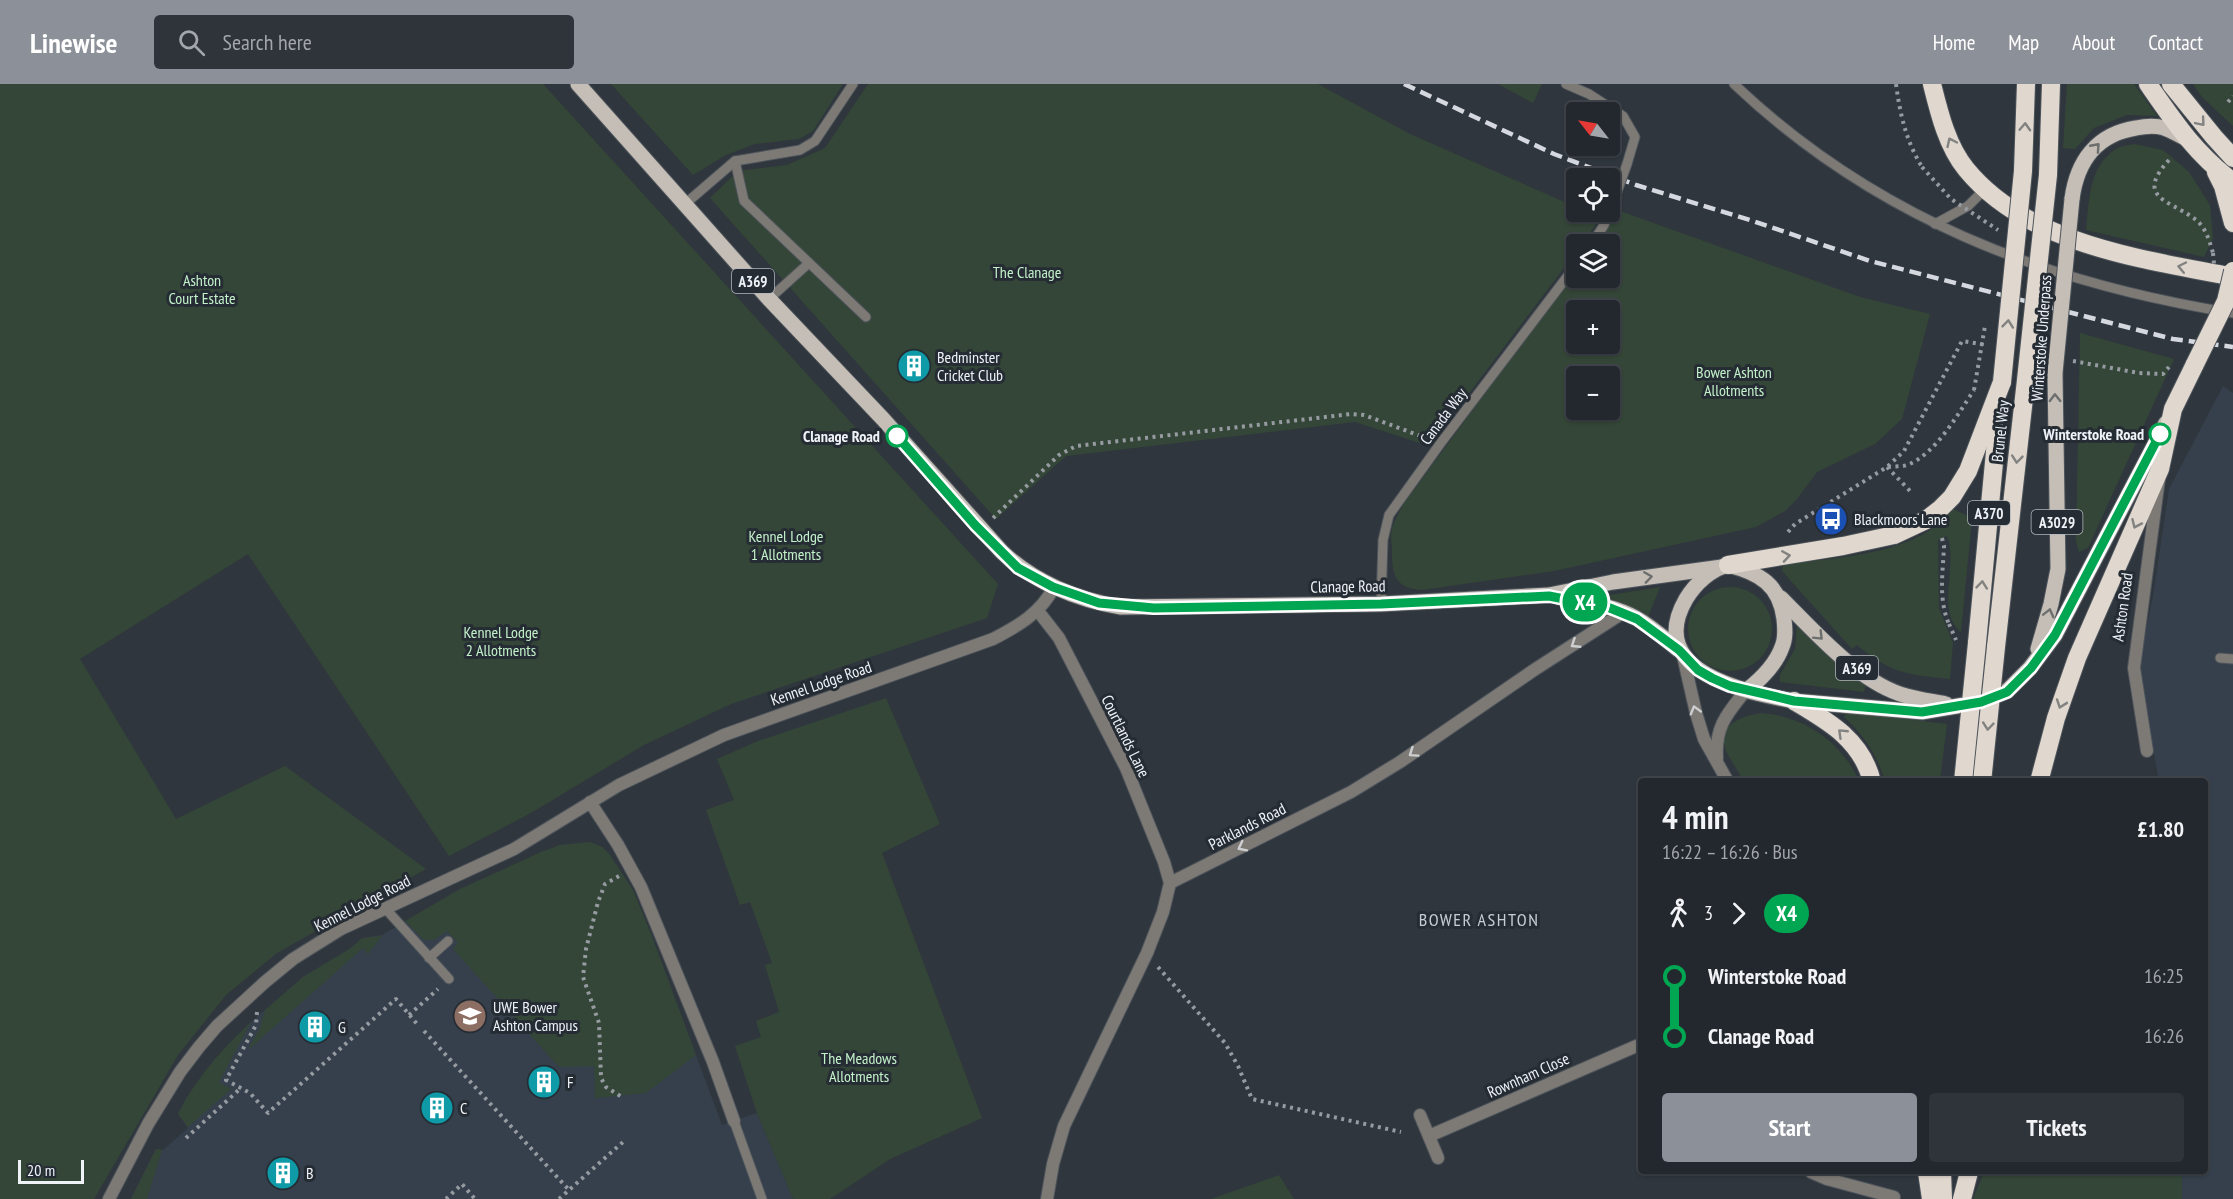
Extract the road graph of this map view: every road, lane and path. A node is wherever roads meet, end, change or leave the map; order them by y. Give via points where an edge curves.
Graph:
1 (578, 84) edge
2 (853, 84) edge
3 (1566, 84) edge
4 (1734, 84) edge
5 (1896, 84) edge
6 (1932, 84) edge
7 (2026, 84) edge
8 (2051, 84) edge
9 (2148, 84) edge
10 (2171, 84) edge
11 (2233, 96) edge
12 (2228, 102) dead end
13 (2185, 138) junction
14 (2233, 158) edge
15 (2169, 160) dead end
16 (735, 161) junction
17 (2212, 166) junction
18 (2233, 182) edge
19 (1986, 188) junction
20 (685, 204) junction
21 (2233, 223) edge
22 (1935, 224) junction
23 (1999, 231) dead end
24 (1598, 234) edge
25 (2213, 253) dead end
26 (809, 262) junction
27 (2233, 271) edge
28 (2233, 277) edge
29 (1566, 278) edge
30 (769, 299) junction
31 (2231, 302) edge
32 (1987, 316) dead end
33 (867, 317) dead end
34 (2002, 382) junction
35 (2173, 409) junction
36 (1440, 444) junction
37 (2160, 469) junction
38 (1912, 493) dead end
39 (990, 520) dead end
40 (1942, 538) dead end
41 (1725, 566) junction
42 (1053, 587) junction
43 (1778, 594) junction
44 (1549, 596) junction
45 (1381, 604) junction
46 (1038, 611) junction
47 (1624, 612) junction
48 (1949, 624) dead end
49 (1681, 653) junction
50 (2220, 658) dead end
51 (2233, 659) edge
52 (2031, 668) junction
53 (1746, 690) junction
54 (1794, 701) junction
55 (1958, 706) junction
56 (2146, 751) dead end
57 (1717, 760) junction
58 (1726, 778) edge
59 (1870, 778) edge
60 (1963, 778) edge
61 (1982, 778) edge
62 (2040, 778) edge
63 (590, 802) junction
64 (624, 873) dead end
65 (1170, 883) junction
66 (384, 907) junction
67 (448, 941) dead end
68 (1147, 953) junction
69 (429, 958) junction
70 (449, 980) joint
71 (257, 1008) dead end
72 (409, 1015) junction
73 (417, 1024) dead end
74 (424, 1031) dead end
75 (1638, 1045) edge
76 (241, 1088) junction
77 (622, 1096) dead end
78 (1420, 1115) dead end
79 (734, 1121) joint
80 (1401, 1132) dead end
81 (1429, 1136) junction
82 (186, 1138) dead end
83 (623, 1140) dead end
84 (1438, 1158) dead end
85 (1816, 1174) edge
86 (1927, 1174) edge
87 (1942, 1174) edge
88 (1968, 1174) edge
89 (568, 1190) junction
90 (1894, 1197) dead end
91 (109, 1199) edge
92 (446, 1199) edge
93 (476, 1199) edge
94 (559, 1199) edge
95 (762, 1199) edge
96 (1047, 1199) edge
97 (1931, 1199) edge
98 (1942, 1199) edge
99 (1962, 1199) edge

1 - 20 main road, Clanage Road / A369
2 - 16 lane via 815,141 801,150
3 - 24 lane, bridge via 1610,106 1623,116 1635,137 1611,209
4 - 22 lane via 1810,149
5 - 23 path, bridge via 1904,128 1922,167 1951,199
19 -> 6 highway via 1966,168 1950,142
34 -> 7 highway, Brunel Way / A370, bridge via 2023,171
8 -> 61 highway, Brunel Way / A370, bridge via 2048,175
9 - 13 highway, A3029
10 -> 14 highway
11 - 12 path
13 - 17 highway, A3029
52 -> 13 main road, Winterstoke Underpass / A3029, bridge via 2044,634 2058,569 2055,373 2074,183 2100,141 2122,130 2163,128
15 - 25 path via 2156,182 2158,198 2193,217 2208,235
16 - 20 lane
16 - 26 lane via 744,201
17 - 18 highway, A3029
17 - 21 highway, A3029 via 2223,186
19 - 22 lane via 1968,206
28 -> 19 highway via 2105,250 2039,226
20 - 30 main road, Clanage Road / A369
22 - 31 lane via 2013,257 2106,287 2166,301
26 - 30 lane
26 - 33 lane
27 - 31 highway, A3029, bridge
29 - 36 lane, Canada Way
30 - 42 main road, Clanage Road / A369 via 1002,552 1018,568
31 - 35 highway, Winterstoke Underpass / A3029, bridge
32 - 38 path, bridge via 1974,390 1930,449 1904,466 1887,467
41 -> 34 highway via 1894,535 1926,520 1952,497 1968,471
60 -> 34 highway, Brunel Way / A370, bridge
35 - 37 highway, A3029
35 - 52 main road, Winterstoke Underpass / A3029 via 2055,635
36 - 39 path via 1364,415 1351,414 1076,446 1059,454
36 - 45 lane, Canada Way via 1389,515 1383,540
37 - 56 street, Ashton Road via 2134,668
37 -> 62 highway, A3029 via 2077,658
40 - 48 path via 1942,595
41 - 43 main road via 1740,568 1762,579
44 -> 41 main road, Clanage Road / A369 via 1613,582
41 - 49 main road via 1696,585 1681,608 1676,636
42 - 45 main road, Clanage Road / A369 via 1121,607
42 - 46 street, Kennel Lodge Road
43 - 53 main road via 1785,626 1783,645 1760,679
43 -> 55 main road, Winterstoke Underpass / A369 via 1834,651 1874,681 1898,694
44 - 45 main road, Clanage Road / A369
44 - 47 main road, Clanage Road / A369
46 - 63 street, Kennel Lodge Road via 993,639 724,735
46 - 65 street, Courtlands Lane via 1059,638 1121,759
47 - 49 main road, Clanage Road / A369 via 1649,626
47 -> 65 street, Parklands Road via 1351,792
49 - 53 main road, A369 via 1712,678
57 -> 49 street via 1704,739
50 - 51 lane
52 - 55 main road, Winterstoke Underpass / A3029 via 2007,692
53 - 54 main road, Winterstoke Underpass / A369
53 - 57 street via 1719,728
54 - 55 main road, Winterstoke Underpass / A369 via 1922,712
59 -> 54 highway, A369 via 1846,736 1834,724
57 - 58 street
63 - 66 street, Kennel Lodge Road via 514,849
63 - 79 street via 641,887
64 - 77 path via 602,890 585,949 583,977 599,1023 601,1078 606,1087
65 - 68 street
66 - 69 lane
66 - 91 street, Kennel Lodge Road via 293,959 217,1026 180,1072 134,1148
67 - 69 lane
68 - 80 path via 1225,1043 1252,1100
68 - 96 street via 1064,1126
69 - 70 lane
70 - 72 path
71 - 76 path via 256,1025 226,1080
72 - 73 path
72 - 76 path via 396,999 268,1113
74 - 89 path
75 - 81 street, Rownham Close
76 - 82 path
78 - 81 street
79 - 95 lane
81 - 84 street
83 - 89 path
85 - 90 street
86 - 97 highway
87 - 98 highway
88 - 99 highway
89 - 94 path
92 - 93 path via 462,1184

